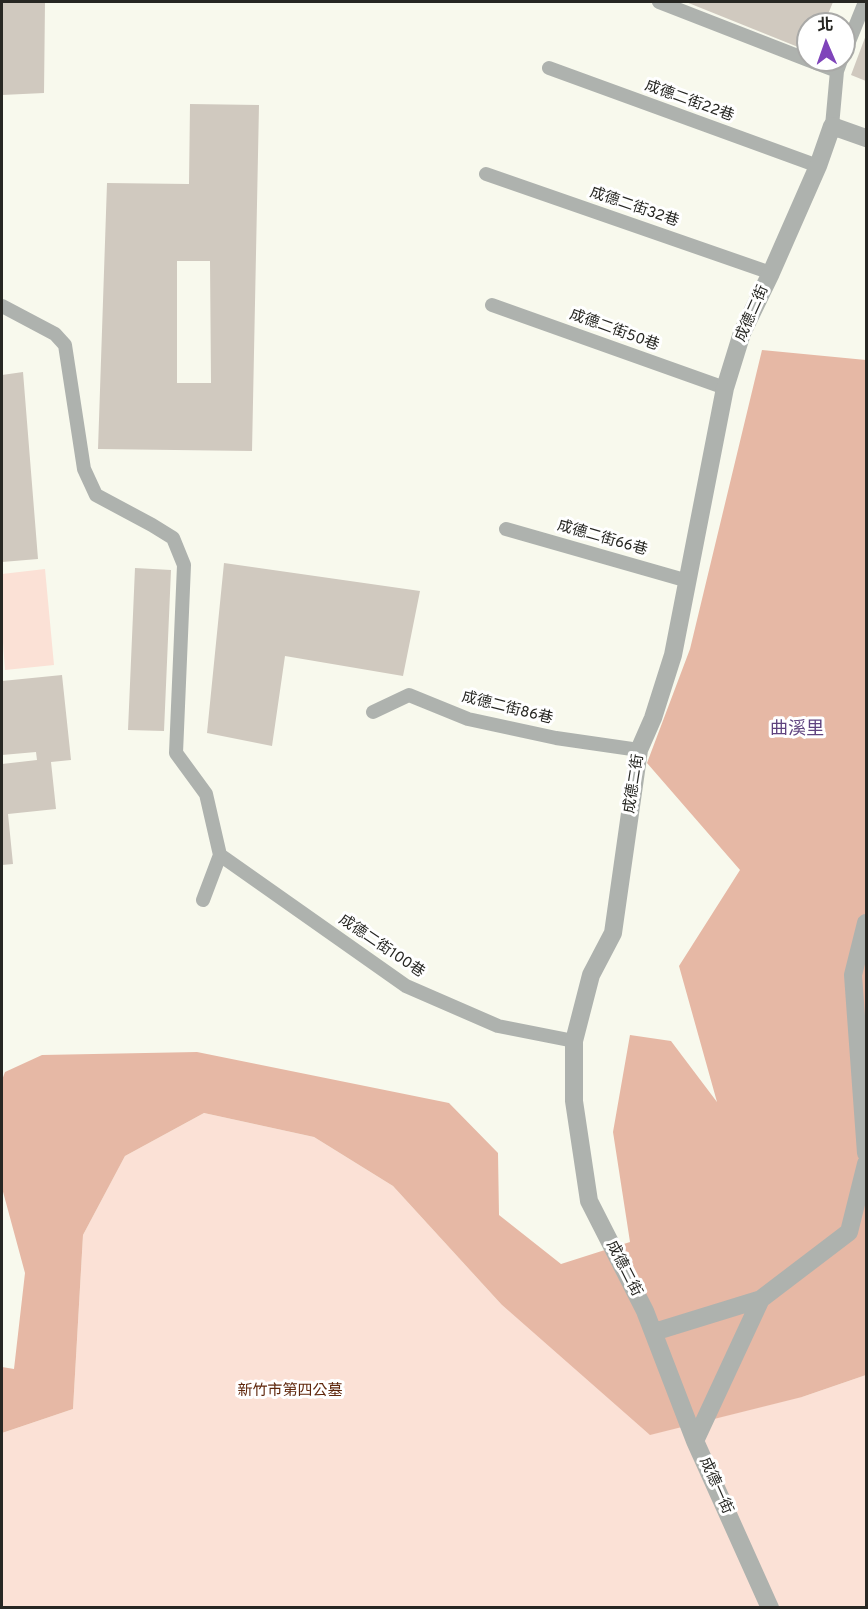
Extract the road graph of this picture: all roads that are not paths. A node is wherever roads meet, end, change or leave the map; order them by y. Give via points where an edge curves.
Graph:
1 (659, 2) edge
2 (865, 2) edge
3 (856, 24) edge
4 (796, 55) edge
5 (549, 68) dead end
6 (838, 72) edge
7 (832, 126) junction
8 (867, 138) edge
9 (818, 166) junction
10 (486, 174) dead end
11 (771, 273) junction
12 (492, 305) dead end
13 (2, 306) edge
14 (725, 388) junction
15 (506, 529) dead end
16 (688, 581) junction
17 (373, 712) dead end
18 (639, 750) junction
19 (220, 855) junction
20 (203, 900) dead end
21 (867, 923) edge
22 (574, 1041) junction
23 (867, 1152) edge
24 (867, 1164) edge
25 (761, 1299) junction
26 (654, 1332) junction
27 (695, 1441) junction
28 (770, 1608) edge

1 - 4 lane
2 - 3 lane
5 - 9 lane, 成德二街22巷
6 - 7 lane, 成德二街
7 - 8 street
7 - 9 street, 成德二街
9 - 11 street, 成德二街
10 - 11 lane, 成德二街32巷
11 - 14 street, 成德二街 via 742,333
12 - 14 lane, 成德二街50巷
13 - 19 lane via 55,334 65,345 84,469 96,495 172,538 184,565 176,753 206,794
14 - 16 street, 成德二街
15 - 16 lane, 成德二街66巷
16 - 18 street, 成德二街 via 673,655
17 - 18 lane, 成德二街86巷 via 409,695 468,719
18 - 22 street, 成德二街 via 613,933 591,975
19 - 20 lane
19 - 22 lane, 成德二街100巷 via 406,986 498,1026
21 - 23 street via 853,975
22 - 26 street, 成德二街 via 574,1101 589,1201
24 - 25 street, 成德一街 via 849,1232
25 - 26 street, 成德一街
25 - 27 street, 成德一街
26 - 27 street, 成德二街
27 - 28 street, 成德一街

